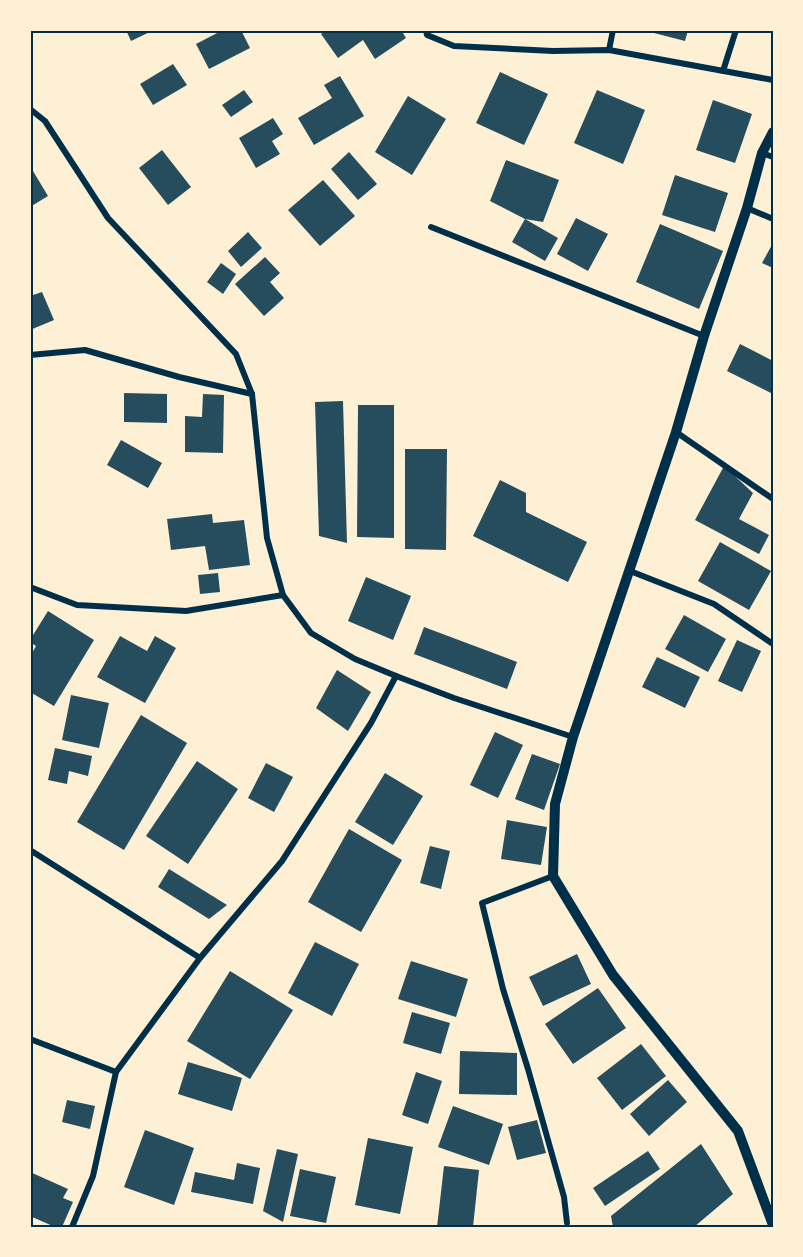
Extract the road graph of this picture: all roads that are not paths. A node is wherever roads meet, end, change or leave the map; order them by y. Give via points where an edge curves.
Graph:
1 (426, 30) edge
2 (614, 30) edge
3 (736, 30) edge
4 (609, 50) junction
5 (723, 71) junction
6 (773, 80) edge
7 (30, 109) edge
8 (773, 132) edge
9 (768, 155) edge
10 (747, 208) junction
11 (773, 219) edge
12 (430, 227) dead end
13 (704, 336) junction
14 (30, 355) edge
15 (252, 394) junction
16 (676, 432) junction
17 (773, 499) edge
18 (630, 571) junction
19 (30, 587) edge
20 (283, 595) junction
21 (773, 644) edge
22 (396, 676) junction
23 (573, 737) junction
24 (30, 850) edge
25 (553, 876) junction
26 (200, 958) junction
27 (30, 1039) edge
28 (116, 1072) junction
29 (567, 1223) dead end
30 (773, 1225) edge
31 (72, 1227) edge

1 - 4 street via 427,35 453,46
2 - 4 street
3 - 5 street
4 - 5 street
5 - 6 street
7 - 15 street via 45,121 108,218 236,354
8 - 9 street
9 - 10 street
10 - 11 street
10 - 13 street
12 - 13 street
13 - 16 street
14 - 15 street via 85,350
15 - 20 street via 267,538
16 - 17 street
16 - 18 street
18 - 21 street via 714,604
18 - 23 street
19 - 20 street via 76,605 186,611
20 - 22 street via 311,633 355,659
22 - 23 street
22 - 26 street via 371,723 282,861
23 - 25 street via 555,804
24 - 26 street
25 - 29 street via 482,903 564,1197
25 - 30 street via 613,975 738,1131
26 - 28 street
27 - 28 street
28 - 31 street via 93,1176

